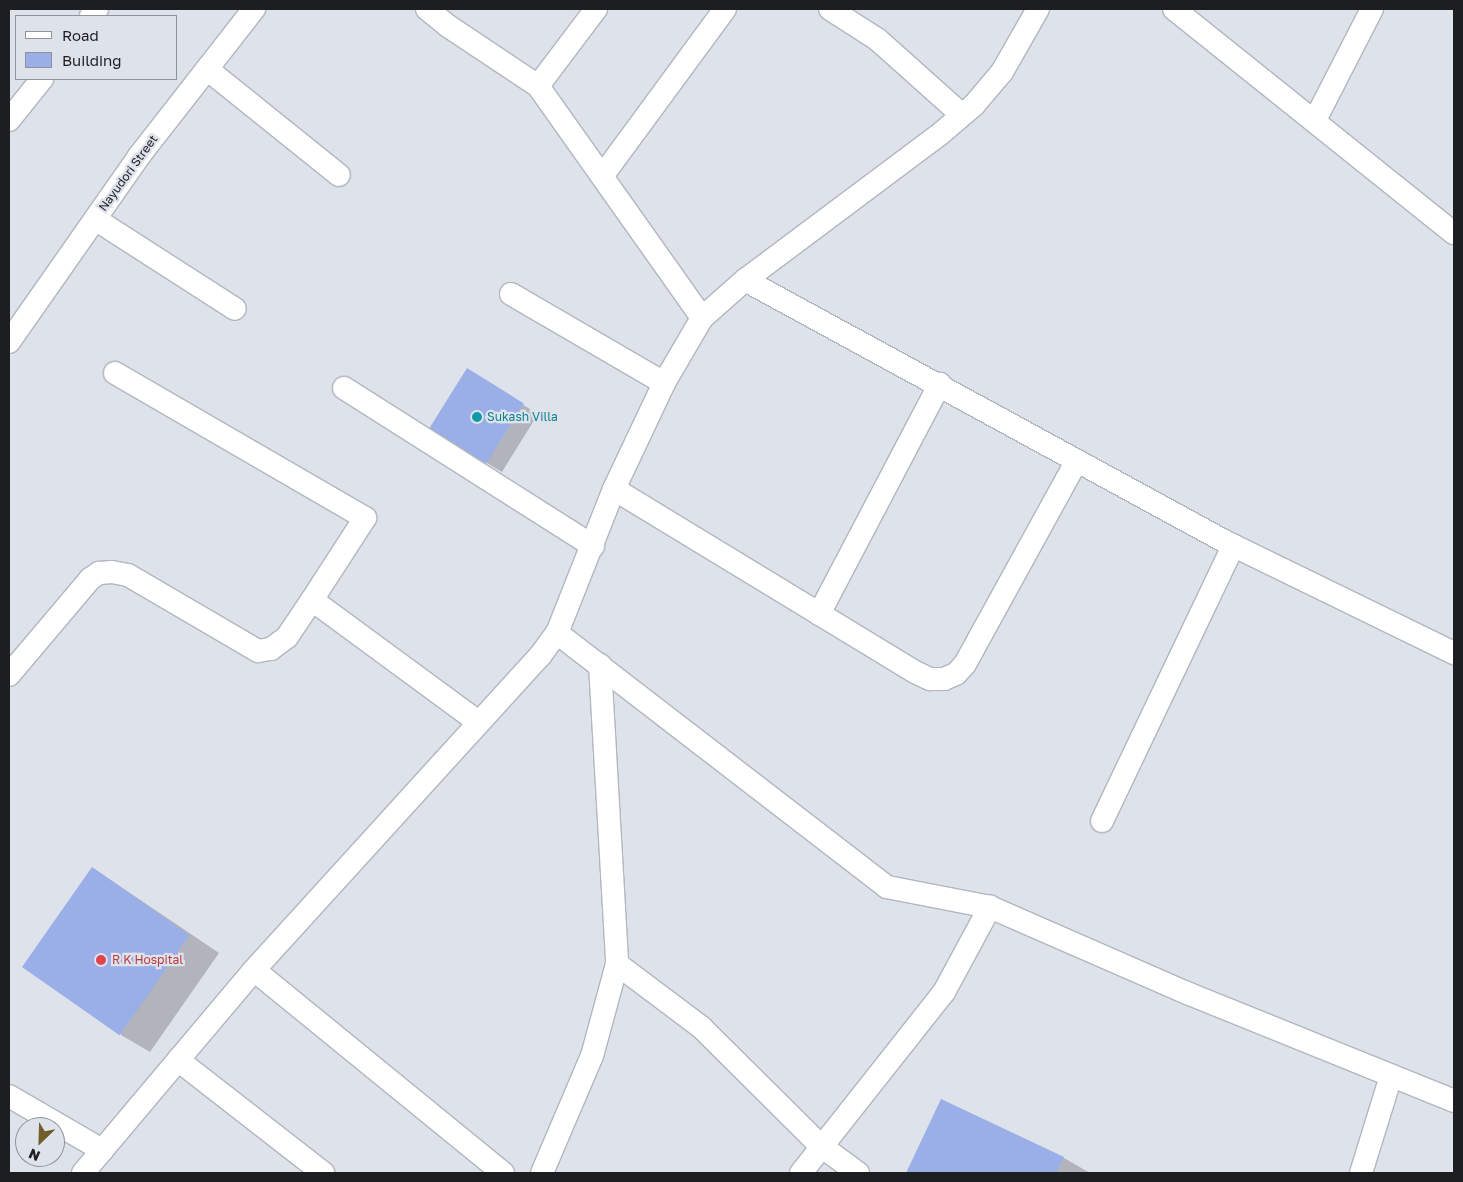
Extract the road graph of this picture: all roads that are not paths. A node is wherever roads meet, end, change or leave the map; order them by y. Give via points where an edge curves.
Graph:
1 (254, 9) edge
2 (427, 9) edge
3 (596, 9) edge
4 (725, 9) edge
5 (830, 9) edge
6 (1038, 9) edge
7 (1174, 9) edge
8 (1372, 9) edge
9 (207, 69) junction
10 (41, 80) edge
11 (538, 86) junction
12 (962, 115) junction
13 (9, 120) edge
14 (1315, 120) junction
15 (339, 174) dead end
16 (603, 175) junction
17 (95, 219) junction
18 (1454, 233) edge
19 (745, 280) junction
20 (511, 294) dead end
21 (235, 309) dead end
22 (702, 318) junction
23 (9, 342) edge
24 (115, 373) dead end
25 (664, 383) junction
26 (940, 384) junction
27 (344, 388) dead end
28 (1076, 462) junction
29 (614, 489) junction
30 (593, 546) junction
31 (1233, 546) junction
32 (312, 600) junction
33 (819, 614) junction
34 (557, 633) junction
35 (1454, 653) edge
36 (600, 665) junction
37 (9, 675) edge
38 (478, 722) junction
39 (1102, 821) dead end
40 (990, 907) junction
41 (617, 964) junction
42 (254, 970) junction
43 (178, 1060) junction
44 (1392, 1076) junction
45 (9, 1096) edge
46 (1454, 1101) edge
47 (821, 1146) junction
48 (102, 1150) junction
49 (83, 1173) edge
50 (323, 1173) edge
51 (503, 1173) edge
52 (542, 1173) edge
53 (802, 1173) edge
54 (858, 1173) edge
55 (1361, 1173) edge

1 - 9 street, Nayudori Street
2 - 11 street
3 - 11 street
4 - 16 street
5 - 12 street via 877,39
6 - 12 street via 1002,72
7 - 14 street
8 - 14 street
9 - 15 street
9 - 17 street, Nayudori Street
10 - 13 street
11 - 16 street
12 - 19 street
14 - 18 street
16 - 22 street
17 - 21 street
17 - 23 street, Nayudori Street
19 - 22 street
19 - 26 street
20 - 25 street
22 - 25 street
24 - 32 street via 365,518
25 - 29 street
26 - 28 street
26 - 33 street
27 - 30 street
28 - 31 street
28 - 33 street via 965,664 956,674 944,679 930,679
29 - 30 street
29 - 33 street
30 - 34 street
31 - 35 street
31 - 39 street
32 - 37 street via 287,637 271,649 258,651 128,575 99,572
32 - 38 street
34 - 36 street
34 - 38 street via 540,656
36 - 40 street via 887,887
36 - 41 street
38 - 42 street
40 - 44 street via 1186,993
40 - 47 street via 944,992
41 - 47 street via 701,1027
41 - 52 street via 592,1056
42 - 43 street
42 - 51 street
43 - 48 street
43 - 50 street
44 - 46 street
44 - 55 street
45 - 48 street
47 - 53 street
47 - 54 street
48 - 49 street

